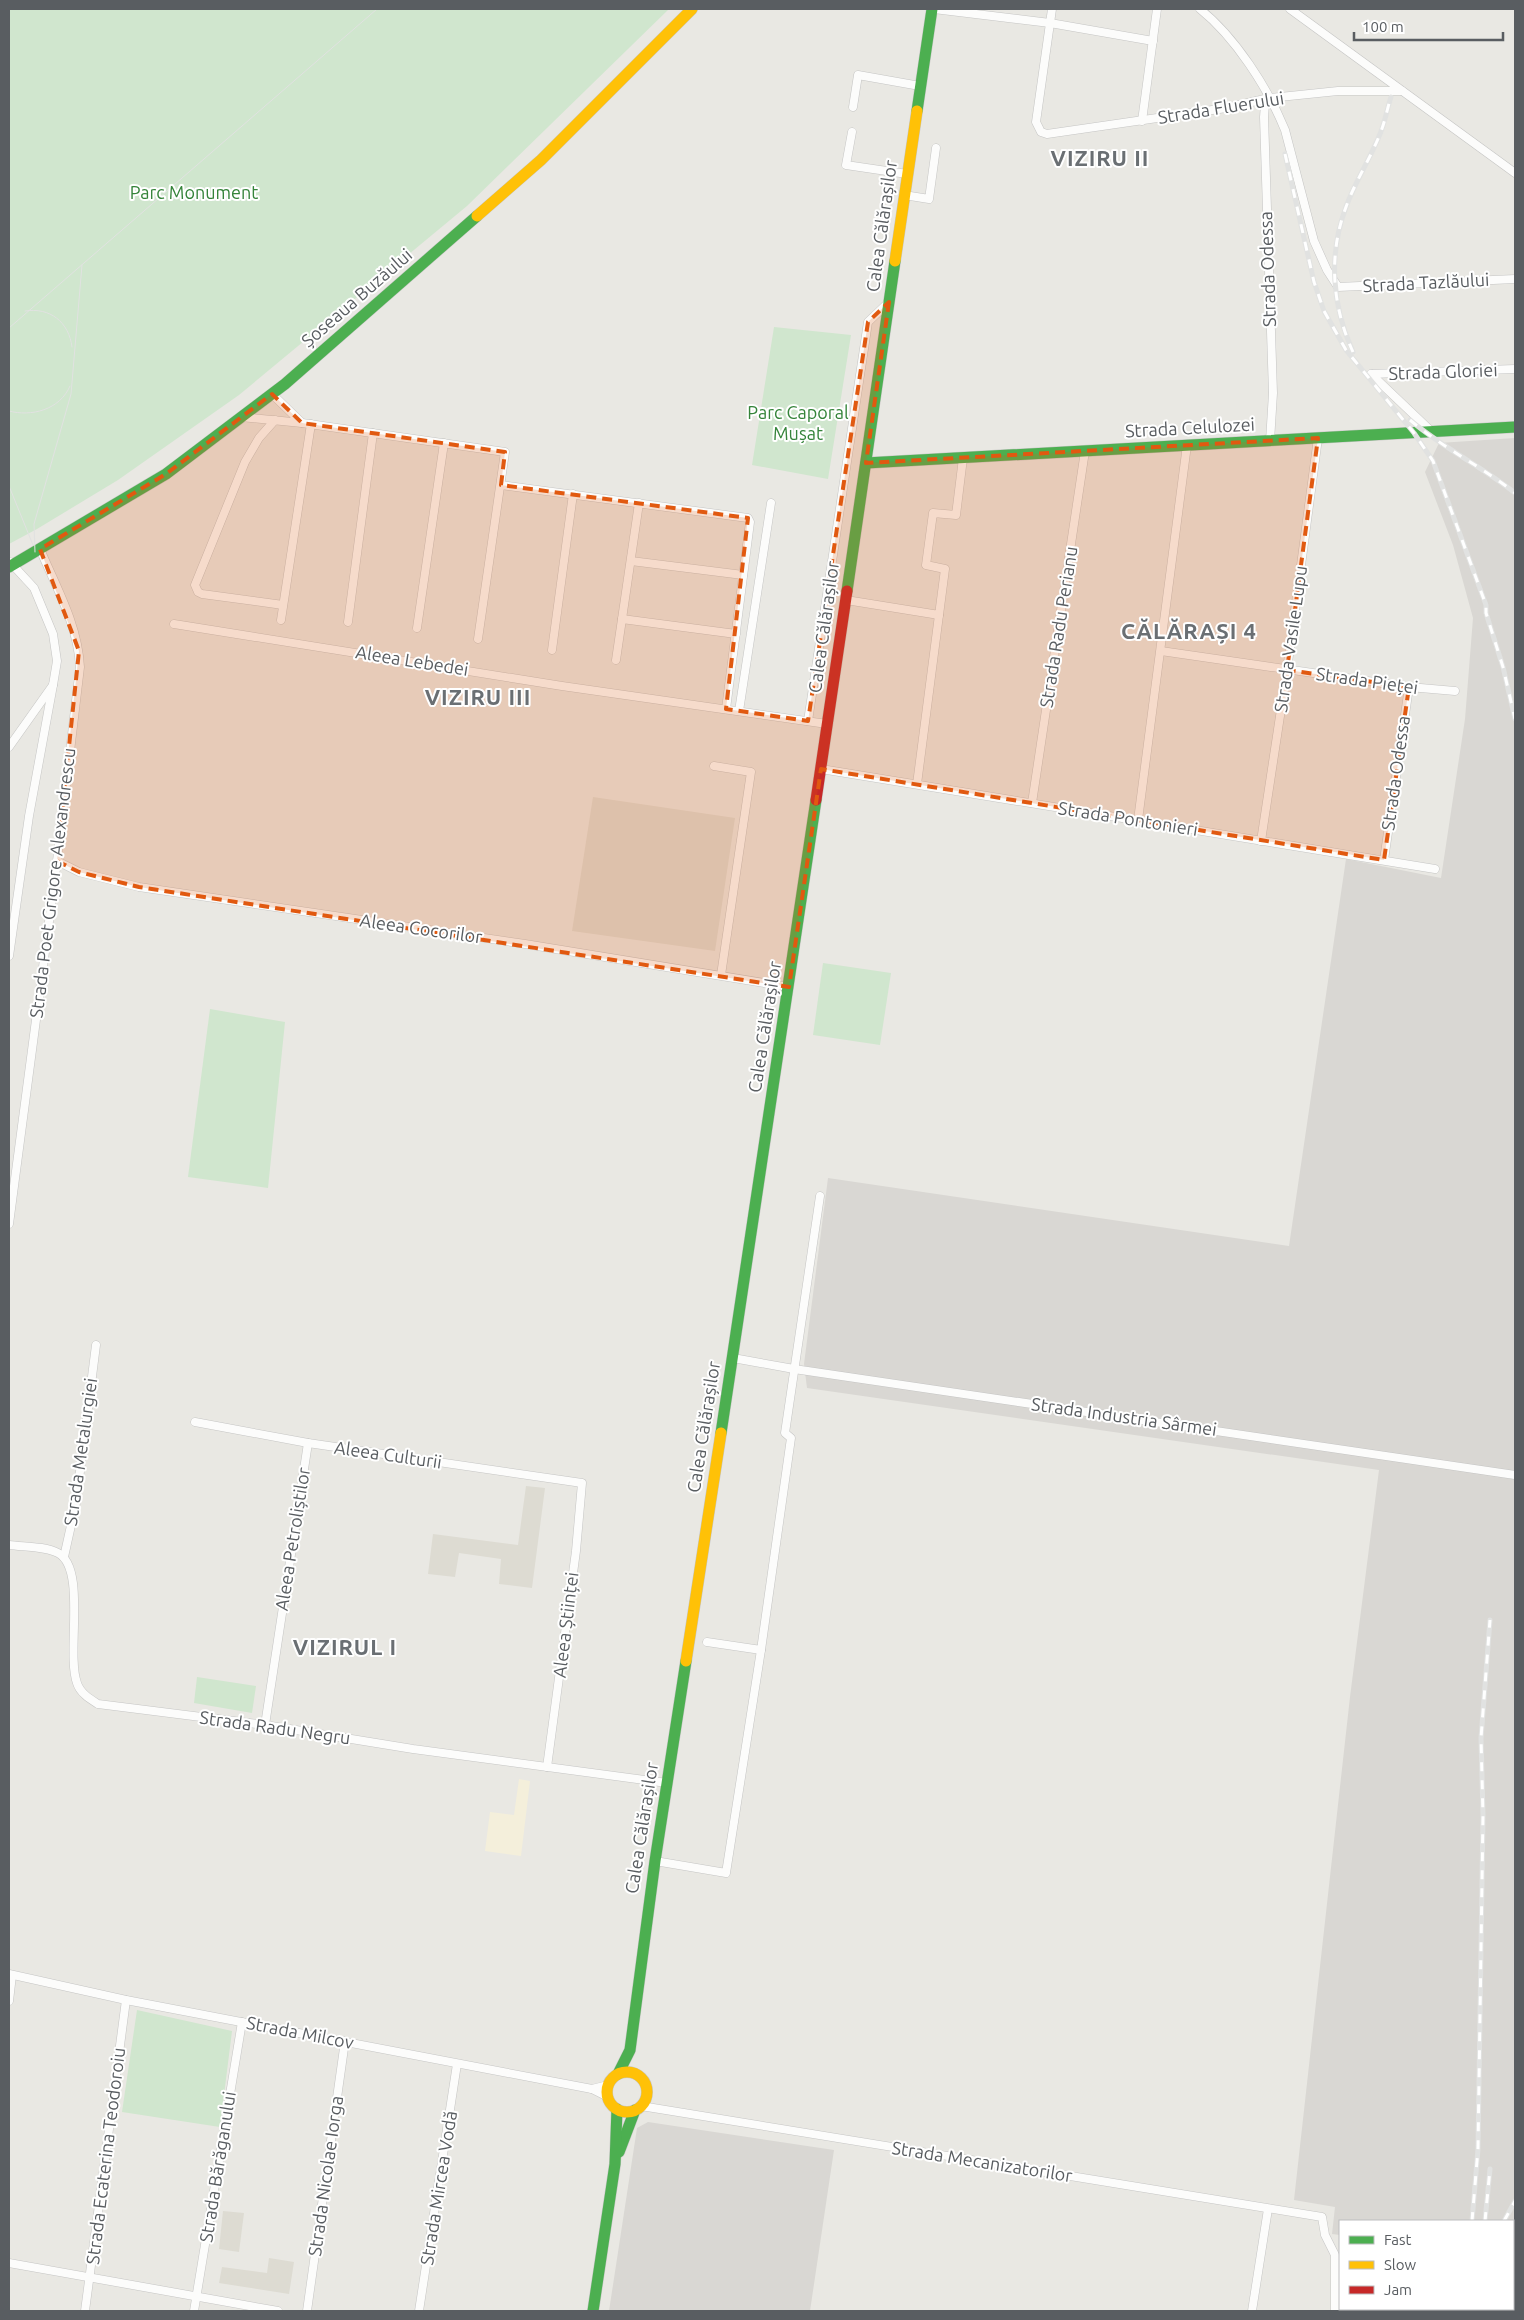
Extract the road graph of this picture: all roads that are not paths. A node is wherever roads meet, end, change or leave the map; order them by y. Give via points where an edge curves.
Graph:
1 (692, 9) edge
2 (933, 9) edge
3 (1052, 9) edge
4 (1157, 9) edge
5 (1200, 9) edge
6 (1290, 9) edge
7 (1050, 24) junction
8 (1153, 41) junction
9 (920, 86) junction
10 (1402, 92) junction
11 (1268, 98) junction
12 (853, 107) dead end
13 (1142, 121) junction
14 (852, 132) dead end
15 (936, 148) dead end
16 (1515, 173) edge
17 (907, 174) junction
18 (904, 195) junction
19 (1515, 279) edge
20 (889, 302) junction
21 (1515, 369) edge
22 (272, 394) junction
23 (241, 417) junction
24 (275, 420) junction
25 (302, 423) junction
26 (310, 424) junction
27 (1515, 427) edge
28 (1432, 432) junction
29 (373, 433) junction
30 (1318, 438) junction
31 (1270, 441) junction
32 (444, 443) junction
33 (1187, 445) junction
34 (1085, 451) junction
35 (963, 458) junction
36 (866, 463) junction
37 (501, 485) junction
38 (572, 494) junction
39 (640, 503) junction
40 (771, 503) dead end
41 (40, 549) junction
42 (631, 561) junction
43 (9, 564) edge
44 (744, 575) junction
45 (846, 600) junction
46 (283, 605) junction
47 (939, 615) junction
48 (622, 619) junction
49 (281, 620) dead end
50 (348, 622) dead end
51 (174, 624) dead end
52 (417, 628) dead end
53 (736, 634) junction
54 (478, 639) dead end
55 (552, 650) dead end
56 (1162, 651) junction
57 (616, 660) dead end
58 (1287, 670) junction
59 (53, 685) junction
60 (1409, 687) junction
61 (1454, 691) dead end
62 (726, 710) junction
63 (739, 711) junction
64 (808, 721) junction
65 (827, 724) junction
66 (9, 747) edge
67 (714, 766) dead end
68 (821, 769) junction
69 (917, 784) junction
70 (1032, 803) junction
71 (1138, 820) junction
72 (1262, 840) junction
73 (1384, 860) junction
74 (57, 861) junction
75 (1435, 869) dead end
76 (9, 956) edge
77 (721, 975) junction
78 (789, 987) junction
79 (820, 1196) dead end
80 (9, 1224) edge
81 (96, 1345) dead end
82 (733, 1358) junction
83 (794, 1369) junction
84 (195, 1422) dead end
85 (308, 1443) junction
86 (1515, 1474) edge
87 (582, 1483) joint
88 (9, 1545) edge
89 (64, 1557) junction
90 (707, 1642) dead end
91 (761, 1650) junction
92 (265, 1725) junction
93 (547, 1767) junction
94 (667, 1783) junction
95 (655, 1862) junction
96 (10, 1974) edge
97 (126, 2000) junction
98 (9, 2001) edge
99 (242, 2022) junction
100 (345, 2041) junction
101 (630, 2050) junction
102 (457, 2064) junction
103 (618, 2074) junction
104 (640, 2076) junction
105 (608, 2091) junction
106 (638, 2108) junction
107 (617, 2109) junction
108 (615, 2164) junction
109 (1268, 2209) junction
110 (9, 2263) edge
111 (90, 2277) junction
112 (196, 2297) junction
113 (85, 2311) edge
114 (194, 2311) edge
115 (278, 2311) edge
116 (306, 2311) edge
117 (419, 2311) edge
118 (593, 2311) edge
119 (1252, 2311) edge
120 (1335, 2311) edge

1 - 22 main road, Șoseaua Buzăului via 541,160
2 - 7 street
2 - 9 main road, Calea Călărașilor
3 - 7 street
4 - 8 street
5 - 11 street via 1236,46
6 - 10 street
7 - 8 street
7 - 13 street, Strada Fluerului via 1036,122 1041,132
8 - 13 street
9 - 12 street via 858,75
9 - 17 main road, Calea Călărașilor
10 - 11 street, Strada Fluerului via 1338,91
10 - 16 street
11 - 13 street, Strada Fluerului
11 - 19 street, Strada Tazlăului via 1285,130 1314,241 1338,287
11 - 31 street, Strada Odessa via 1264,117 1273,393
14 - 17 street via 846,165
15 - 18 street via 929,199
17 - 18 main road, Calea Călărașilor
18 - 20 main road, Calea Călărașilor
20 - 36 main road, Calea Călărașilor
20 - 64 street via 868,322
21 - 28 street, Strada Gloriei via 1371,374
22 - 23 main road, Șoseaua Buzăului
22 - 25 street
23 - 24 street
23 - 41 main road, Șoseaua Buzăului via 166,474
24 - 25 street
24 - 46 street via 259,438 245,462 195,585 202,594
25 - 26 street
26 - 29 street
26 - 46 street
27 - 28 main road, Strada Celulozei
28 - 30 main road, Strada Celulozei
29 - 32 street
29 - 50 street
30 - 31 main road, Strada Celulozei
30 - 58 street, Strada Vasile Lupu
31 - 33 main road, Strada Celulozei
32 - 37 street via 505,452
32 - 52 street
33 - 34 main road, Strada Celulozei
33 - 56 street
34 - 35 main road, Strada Celulozei
34 - 70 street, Strada Radu Perianu
35 - 36 main road, Strada Celulozei
35 - 47 street via 956,515 933,513 926,564 946,569
36 - 45 main road, Calea Călărașilor
37 - 38 street
37 - 54 street
38 - 39 street
38 - 55 street
39 - 42 street
39 - 44 street via 748,518
40 - 63 street
41 - 43 main road, Șoseaua Buzăului
41 - 74 street, Strada Poet Grigore Alexandrescu via 72,624 80,667
42 - 44 street
42 - 48 street
43 - 59 street, Strada Poet Grigore Alexandrescu via 34,588 53,634 57,660
44 - 53 street
45 - 47 street
45 - 65 main road, Calea Călărașilor
46 - 49 street
47 - 69 street
48 - 53 street
48 - 57 street
51 - 62 street, Aleea Lebedei
53 - 62 street
56 - 58 street, Strada Pieței
56 - 71 street
58 - 60 street, Strada Pieței
58 - 72 street, Strada Vasile Lupu
59 - 66 street
59 - 76 street, Strada Poet Grigore Alexandrescu via 29,816
60 - 61 street, Strada Pieței
60 - 73 street, Strada Odessa
62 - 63 street, Aleea Lebedei
63 - 64 street, Aleea Lebedei
64 - 65 street, Aleea Lebedei
65 - 68 main road, Calea Călărașilor
67 - 77 street via 751,772
68 - 69 street, Strada Pontonieri
68 - 78 main road, Calea Călărașilor
69 - 70 street, Strada Pontonieri
70 - 71 street, Strada Pontonieri
71 - 72 street, Strada Pontonieri
72 - 73 street, Strada Pontonieri
73 - 75 street, Strada Pontonieri
74 - 77 street, Aleea Cocorilor via 79,872 139,887
74 - 80 street, Strada Poet Grigore Alexandrescu
77 - 78 street, Aleea Cocorilor
78 - 82 main road, Calea Călărașilor
79 - 83 street
81 - 89 street, Strada Metalurgiei via 76,1503
82 - 83 street, Strada Industria Sârmei
82 - 94 main road, Calea Călărașilor
83 - 86 street, Strada Industria Sârmei
83 - 91 street via 785,1433 791,1438
84 - 85 street, Aleea Culturii
85 - 87 street, Aleea Culturii
85 - 92 street, Aleea Petroliștilor
87 - 93 street, Aleea Științei
88 - 89 street via 50,1550
89 - 92 street, Strada Radu Negru via 72,1574 74,1592 75,1671 77,1684 85,1695 98,1704 112,1707
90 - 91 street
91 - 95 street via 726,1873
92 - 93 street, Strada Radu Negru
93 - 94 street, Strada Radu Negru
94 - 95 main road, Calea Călărașilor
95 - 101 main road, Calea Călărașilor
96 - 97 street, Strada Milcov
96 - 98 street
97 - 99 street, Strada Milcov
97 - 111 street, Strada Ecaterina Teodoroiu
99 - 100 street, Strada Milcov
99 - 112 street, Strada Bărăganului
100 - 102 street, Strada Milcov
100 - 116 street, Strada Nicolae Iorga
101 - 103 main road, Calea Călărașilor
101 - 104 main road, Calea Călărașilor
102 - 105 street, Strada Milcov
102 - 117 street, Strada Mircea Vodă
103 - 104 main road via 629,2072
103 - 105 main road
104 - 106 main road via 647,2091
105 - 107 main road
106 - 107 main road
106 - 108 main road
106 - 109 street, Strada Mecanizatorilor
107 - 108 main road
108 - 118 main road
109 - 119 street
109 - 120 street, Strada Mecanizatorilor via 1322,2217 1325,2235 1335,2255
110 - 111 street
111 - 112 street
111 - 113 street, Strada Ecaterina Teodoroiu
112 - 114 street, Strada Bărăganului
112 - 115 street

